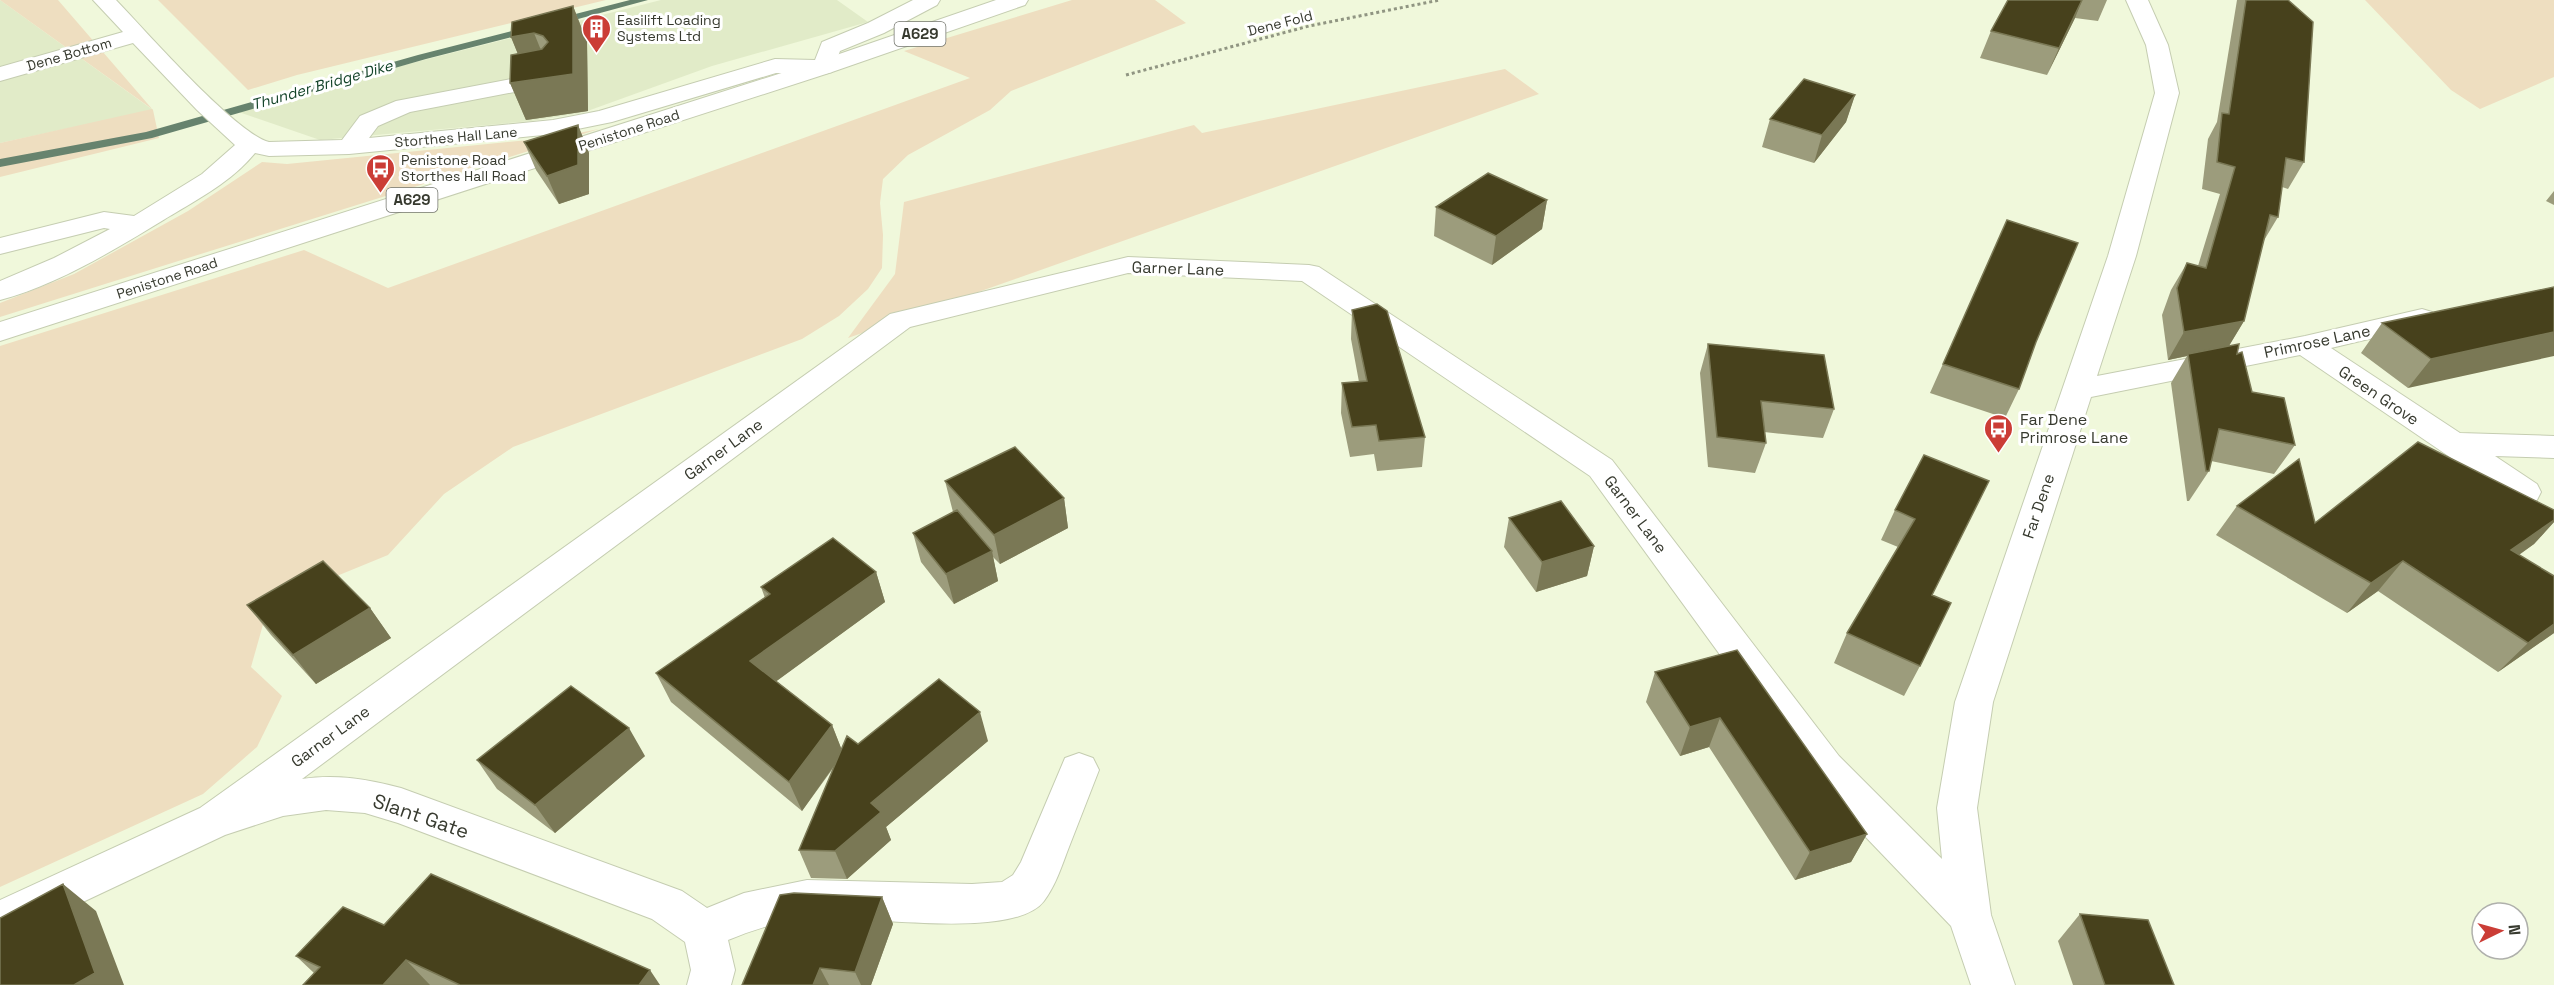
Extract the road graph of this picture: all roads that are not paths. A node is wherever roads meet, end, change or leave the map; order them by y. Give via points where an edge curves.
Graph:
1 (104, 0) edge
2 (929, 0) edge
3 (1017, 0) edge
4 (2137, 0) edge
5 (138, 34) junction
6 (824, 67) junction
7 (0, 74) edge
8 (548, 79) edge
9 (242, 138) junction
10 (349, 147) junction
11 (139, 224) junction
12 (0, 246) edge
13 (0, 291) edge
14 (2451, 312) edge
15 (0, 332) edge
16 (2305, 345) junction
17 (2080, 389) junction
18 (2454, 444) junction
19 (2554, 447) edge
20 (2525, 492) dead end
21 (1079, 770) dead end
22 (213, 821) junction
23 (1969, 915) junction
24 (0, 921) edge
25 (704, 930) junction
26 (709, 985) edge
27 (1993, 985) edge

1 - 5 main road
2 - 6 main road via 830,47
3 - 6 main road, Penistone Road / A629
4 - 17 main road, Far Dene via 2155,37 2167,93
5 - 7 main road, Dene Bottom
5 - 9 main road
6 - 10 main road, Storthes Hall Lane via 775,66 603,117 554,127
6 - 15 main road, Penistone Road / A629
8 - 10 main road via 404,106 369,122
9 - 10 main road, Storthes Hall Lane via 269,149
9 - 11 main road via 236,160 214,179
11 - 12 main road via 104,220
11 - 13 main road via 43,274
14 - 16 main road, Primrose Lane
16 - 17 main road, Primrose Lane
16 - 18 main road, Green Grove
17 - 23 main road, Far Dene via 1974,702 1957,808
18 - 19 main road
18 - 20 main road, Green Grove
21 - 25 main road via 1038,872 1028,888 1016,897 972,904 807,899 744,913
22 - 23 main road, Garner Lane via 900,320 1128,265 1309,273 1601,468 1825,768
22 - 24 main road, Slant Gate
22 - 25 main road, Slant Gate via 283,799 326,793 365,796 667,904
23 - 27 main road, Far Dene
25 - 26 main road via 713,970

